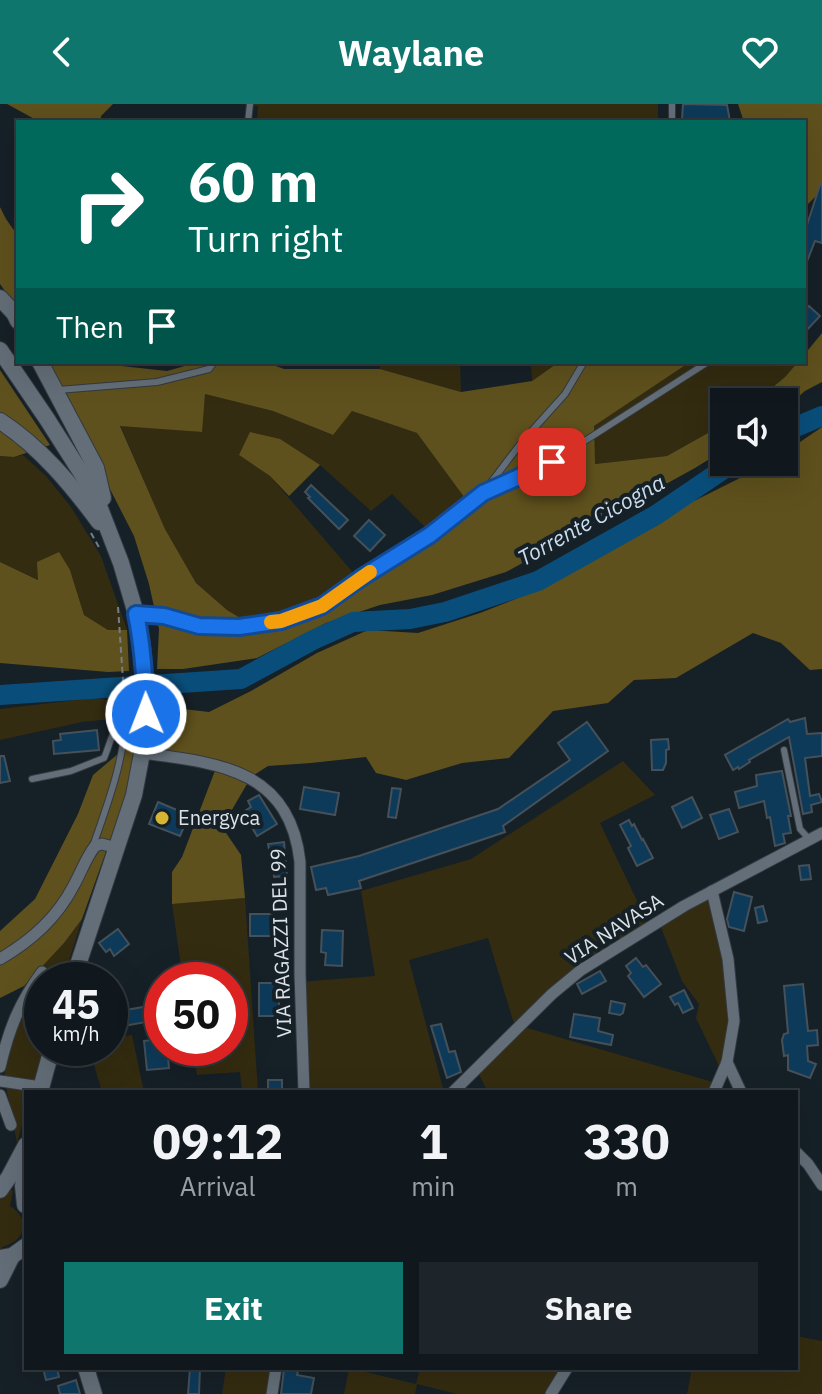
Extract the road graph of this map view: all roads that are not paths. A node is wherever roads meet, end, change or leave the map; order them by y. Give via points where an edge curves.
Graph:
1 (0, 298) edge
2 (16, 317) edge
3 (0, 350) edge
4 (41, 364) edge
5 (213, 364) edge
6 (583, 364) edge
7 (705, 364) edge
8 (54, 390) junction
9 (0, 421) edge
10 (483, 493) junction
11 (108, 548) junction
12 (136, 614) junction
13 (784, 750) dead end
14 (142, 753) junction
15 (32, 779) dead end
16 (822, 833) edge
17 (810, 840) junction
18 (117, 848) junction
19 (92, 850) junction
20 (712, 891) junction
21 (0, 959) edge
22 (79, 962) edge
23 (24, 998) edge
24 (727, 1062) junction
25 (47, 1066) edge
26 (0, 1067) edge
27 (0, 1081) edge
28 (40, 1090) edge
29 (304, 1090) edge
30 (455, 1090) edge
31 (715, 1090) edge
32 (740, 1090) edge
33 (0, 1095) edge
34 (11, 1125) dead end
35 (24, 1149) edge
36 (798, 1154) edge
37 (822, 1185) edge
38 (0, 1192) edge
39 (24, 1204) edge
40 (17, 1253) edge
41 (0, 1280) edge
42 (87, 1370) edge
43 (276, 1370) edge
44 (566, 1370) edge
45 (94, 1394) edge
46 (272, 1394) edge
47 (551, 1394) edge

1 - 2 main road
3 - 11 main road via 94,493
4 - 8 main road
5 - 8 lane via 157,382
6 - 10 lane via 565,394
7 - 10 lane via 552,462
8 - 11 main road via 96,468
9 - 11 main road via 55,467
10 - 12 lane via 322,606 281,621 199,626
11 - 12 main road
12 - 14 main road via 145,675
13 - 17 lane via 800,829
14 - 18 main road
14 - 29 street, VIA RAGAZZI DEL 99 via 209,763 249,776 269,792 291,825 300,862
15 - 19 lane via 104,758 116,725 126,718 119,768
16 - 17 street, VIA NAVASA
17 - 20 street, VIA NAVASA
18 - 19 street via 102,844
18 - 22 main road
19 - 21 street via 54,917
20 - 24 street via 728,959 734,1021
20 - 30 street, VIA NAVASA via 565,982
23 - 26 street
24 - 31 street
24 - 32 street
25 - 28 main road
27 - 28 street
33 - 34 street
35 - 38 main road
36 - 37 street
38 - 39 main road
40 - 41 main road
42 - 45 main road
43 - 46 street
44 - 47 street

